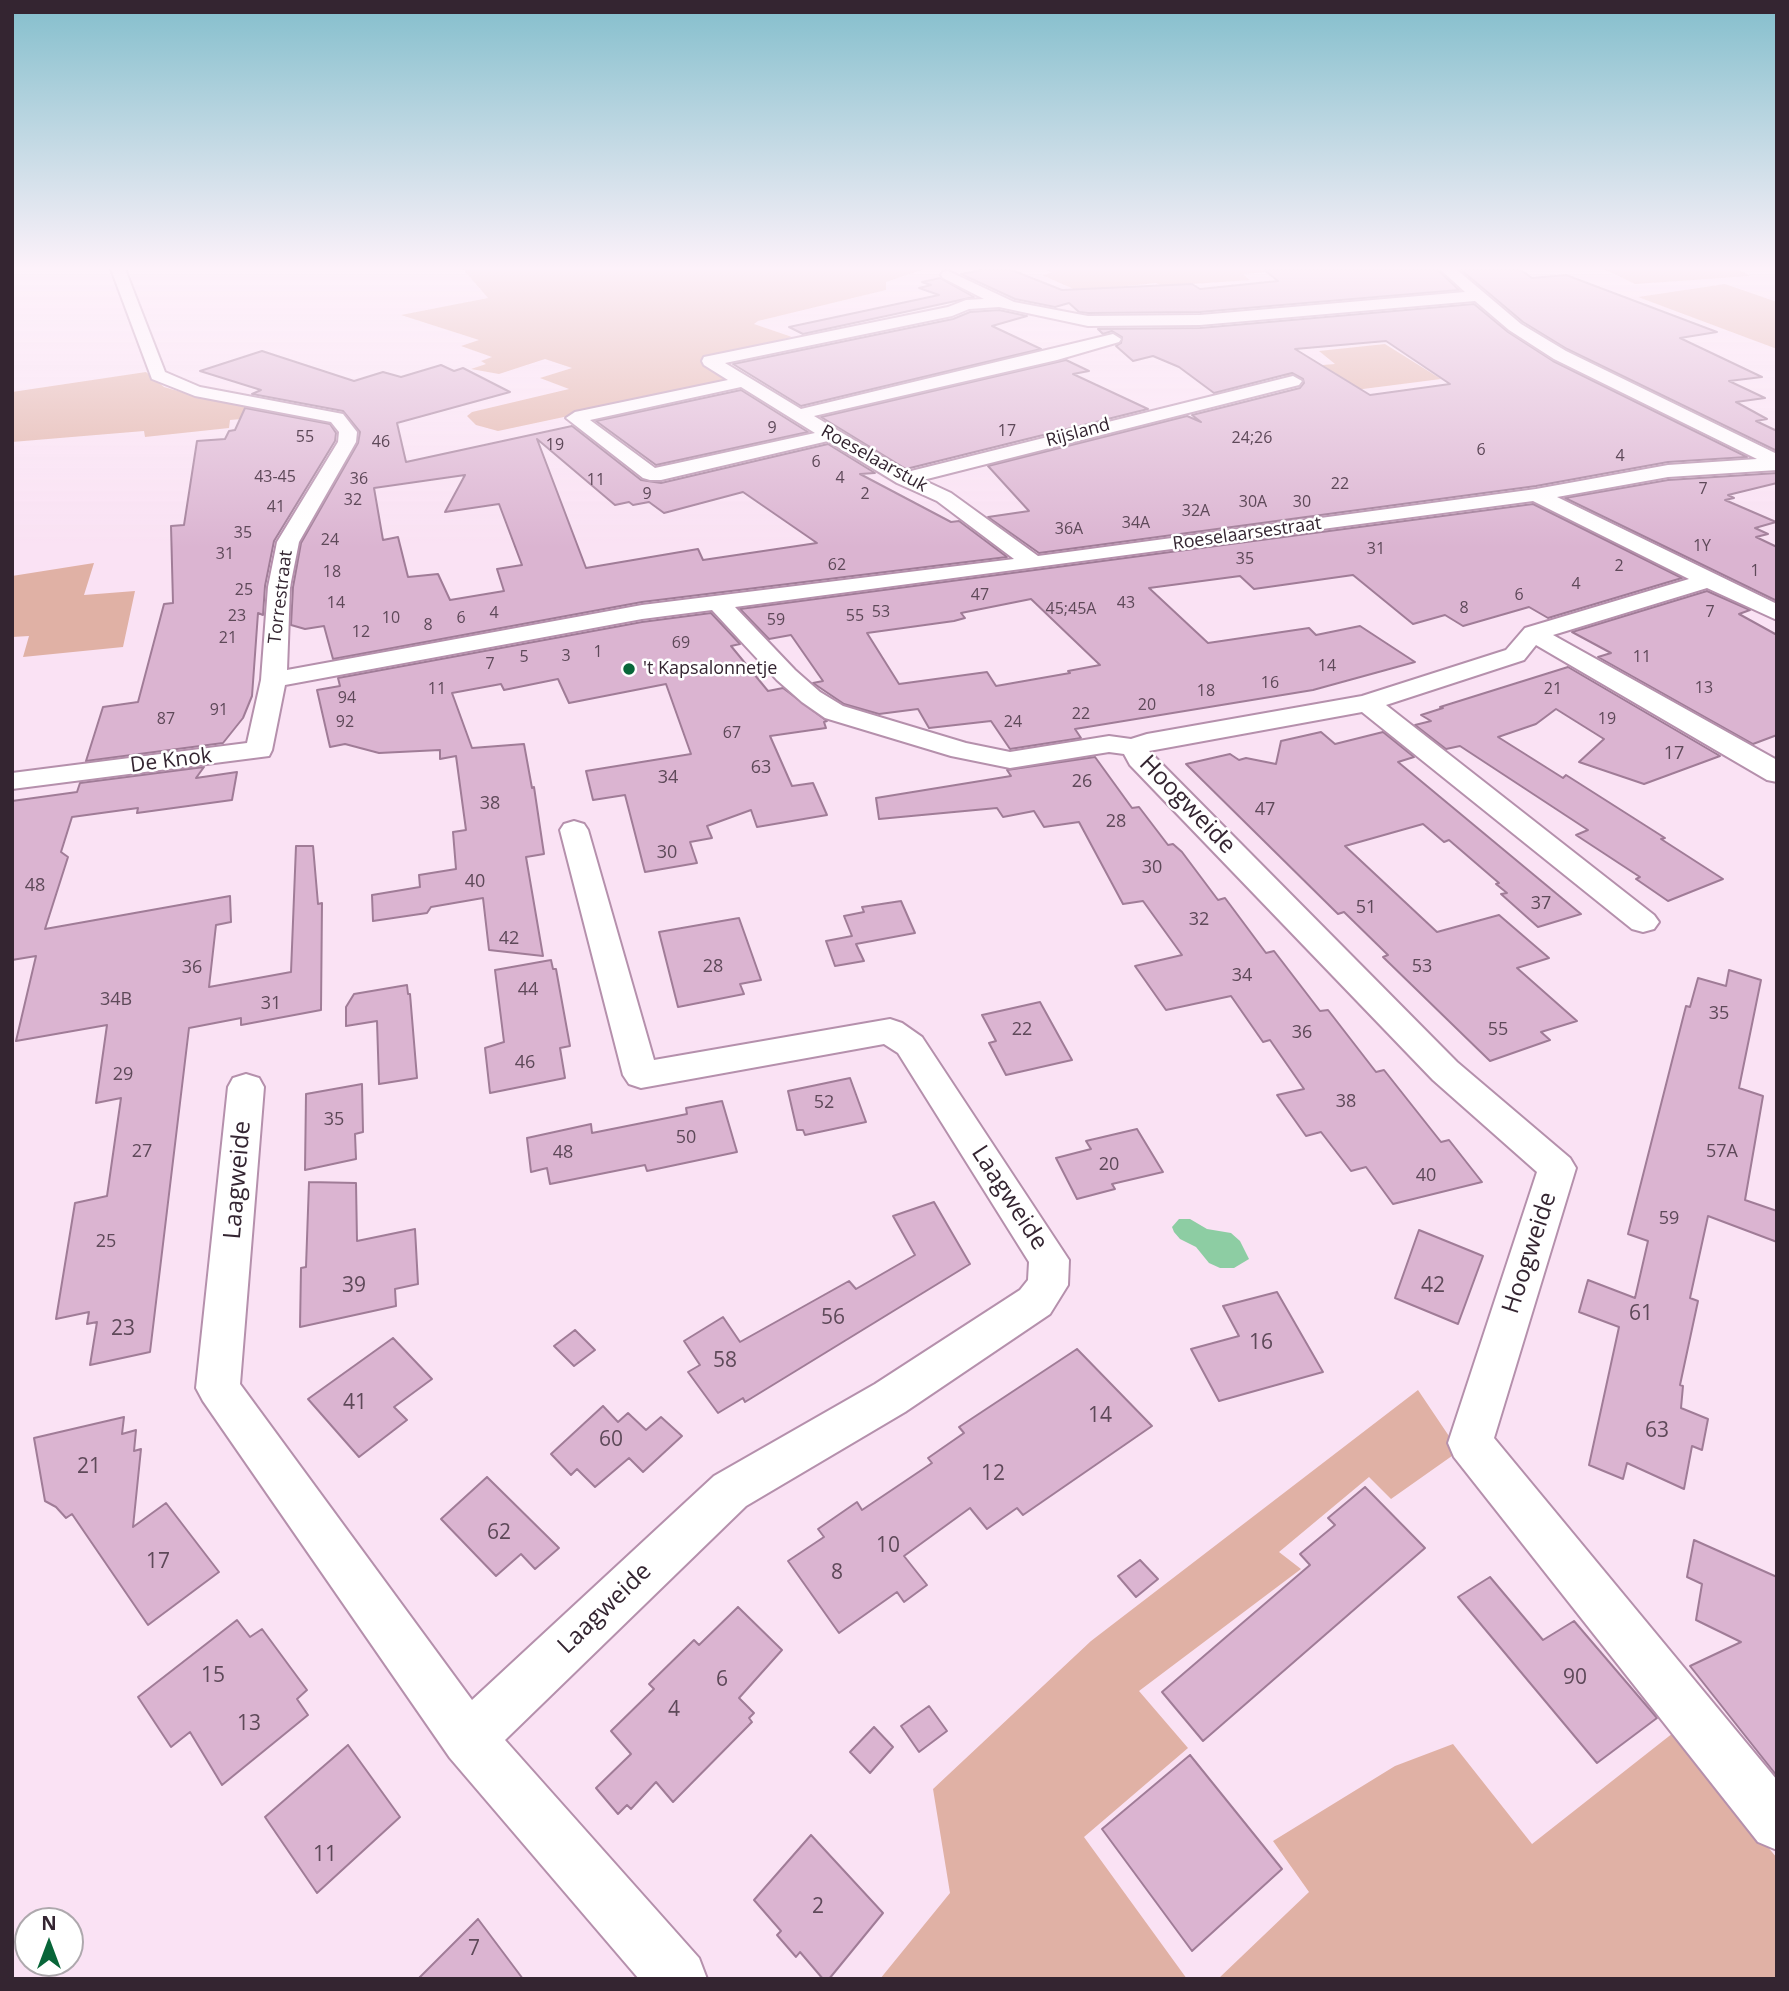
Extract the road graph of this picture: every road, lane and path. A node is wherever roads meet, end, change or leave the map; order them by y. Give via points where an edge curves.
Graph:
1 (153, 362) edge
2 (713, 362) edge
3 (1024, 362) edge
4 (1574, 362) edge
5 (1293, 381) dead end
6 (741, 382) junction
7 (797, 415) junction
8 (829, 435) junction
9 (1777, 463) edge
10 (904, 479) junction
11 (1536, 495) junction
12 (1033, 563) junction
13 (1709, 580) junction
14 (716, 601) junction
15 (1777, 613) edge
16 (1533, 633) junction
17 (274, 680) junction
18 (1367, 703) junction
19 (1134, 748) junction
20 (1777, 774) edge
21 (12, 781) edge
22 (574, 830) dead end
23 (1643, 922) dead end
24 (247, 1087) dead end
25 (469, 1739) junction
26 (1777, 1823) edge
27 (678, 1979) edge

1 - 17 street, Torrestraat via 158,375 195,391 328,415 337,418 348,432 328,479 288,542 279,587
2 - 6 street, Roeselaarstuk
3 - 7 street
4 - 9 street
5 - 10 street, Rijsland
6 - 7 street, Roeselaarstuk
6 - 8 street via 575,418 650,474
7 - 8 street, Roeselaarstuk
8 - 10 street, Roeselaarstuk
9 - 11 street, Roeselaarsestraat via 1668,471
10 - 12 street, Roeselaarstuk via 944,497
11 - 12 street, Roeselaarsestraat
11 - 13 street
12 - 14 street, Roeselaarsestraat
13 - 15 street
13 - 16 street, Hoogweide
14 - 17 street, Roeselaarsestraat
14 - 19 street, Hoogweide via 786,674 834,712 1010,760 1109,744
16 - 18 street, Hoogweide via 1515,656
16 - 20 street
17 - 21 street, De Knok via 259,750
18 - 19 street, Hoogweide via 1147,741
18 - 23 street
19 - 26 street, Hoogweide via 1445,1071 1557,1168 1470,1443
22 - 25 street, Laagweide via 641,1075 890,1031 910,1045 1049,1261 1048,1285 1035,1302 890,1398 730,1491
24 - 25 street, Laagweide via 218,1388
25 - 27 street, Laagweide

